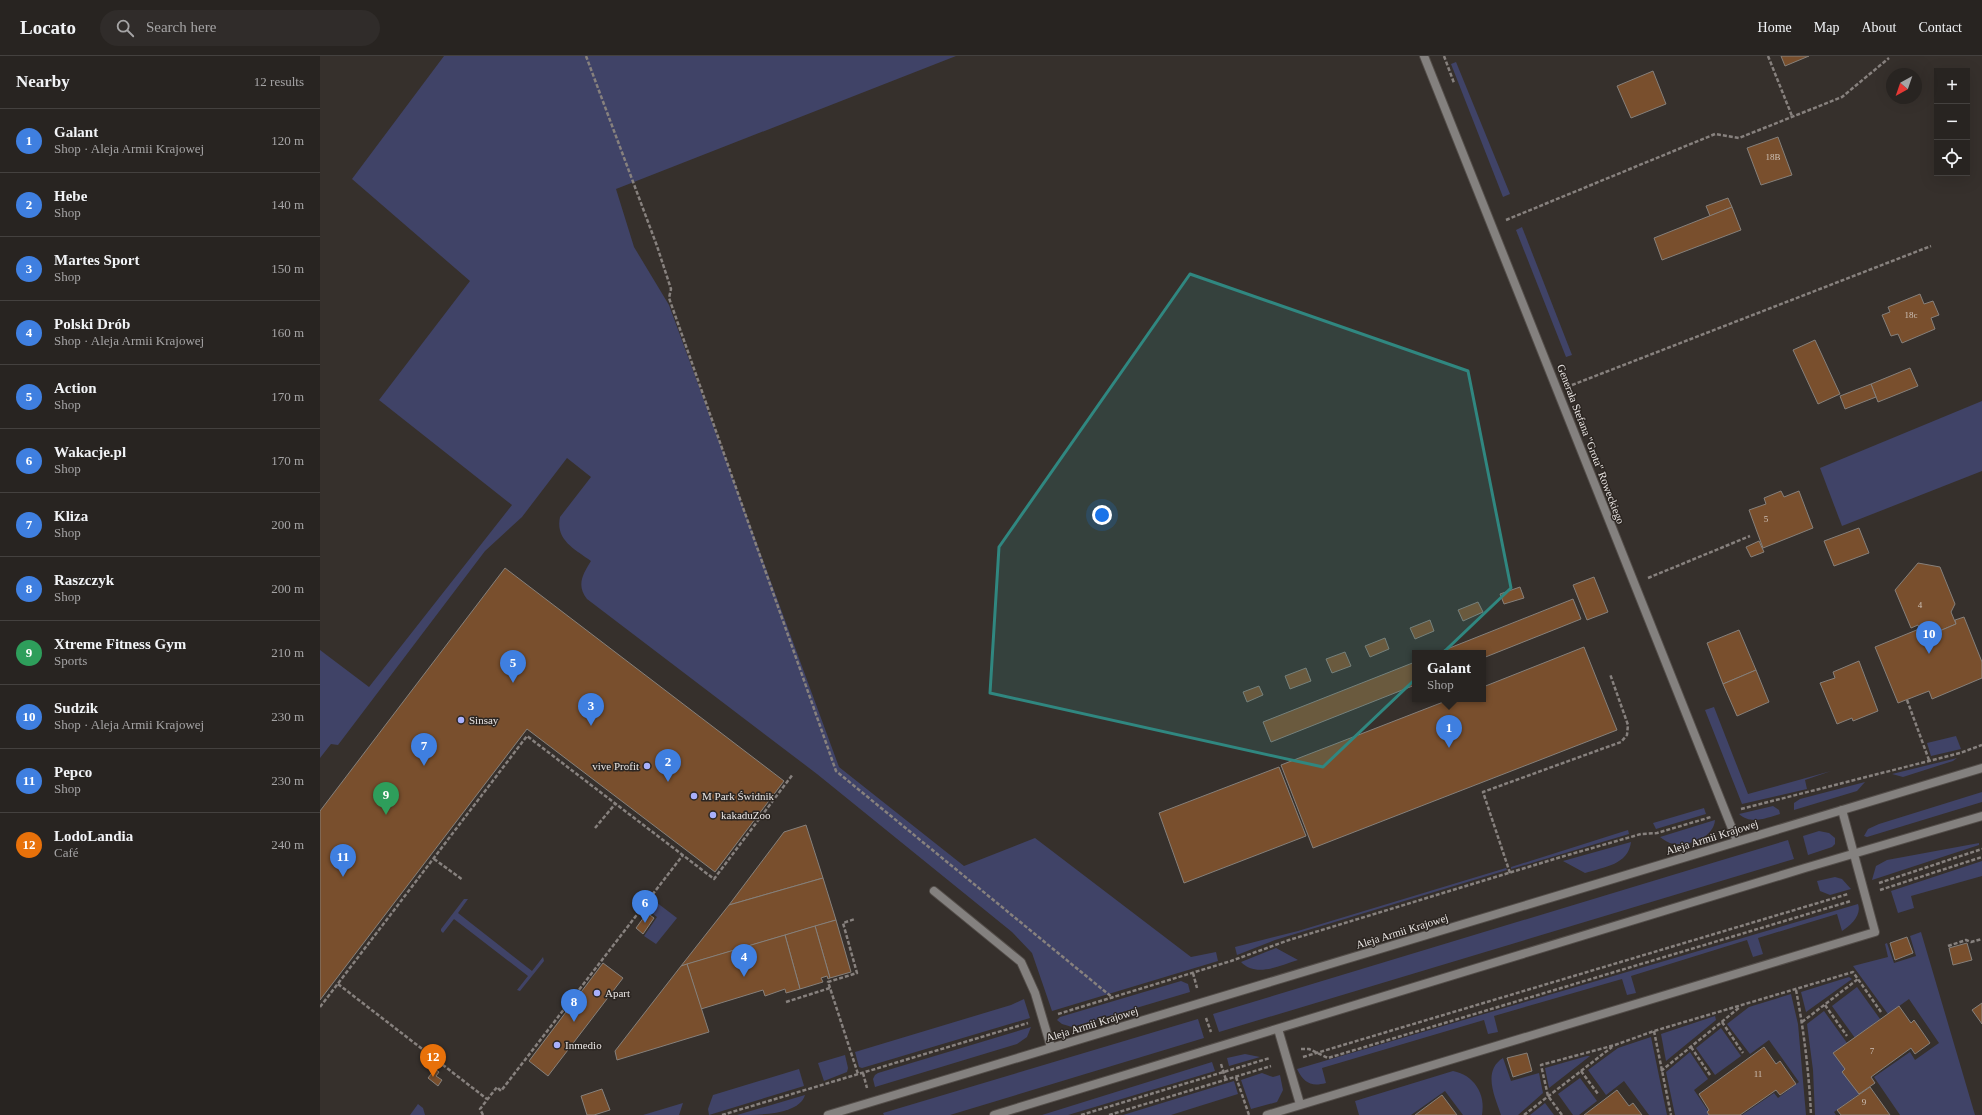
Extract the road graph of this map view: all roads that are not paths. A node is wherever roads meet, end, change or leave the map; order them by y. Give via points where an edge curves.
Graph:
1 (1424, 56) edge
2 (1982, 768) edge
3 (1842, 810) junction
4 (1982, 816) edge
5 (1737, 841) junction
6 (1855, 854) junction
7 (934, 891) dead end
8 (1278, 1029) junction
9 (1050, 1048) junction
10 (1300, 1104) junction
11 (828, 1115) edge
12 (994, 1115) edge
13 (1267, 1115) edge

1 - 5 street, Generała Stefana "Grota" Roweckiego
2 - 3 street, Aleja Armii Krajowej
3 - 5 street, Aleja Armii Krajowej
3 - 6 street
4 - 6 street
5 - 9 street, Aleja Armii Krajowej
6 - 8 street
6 - 10 street via 1875,932
7 - 9 street via 1021,962 1035,993
8 - 10 street
8 - 12 street
9 - 11 street, Aleja Armii Krajowej
10 - 13 street

